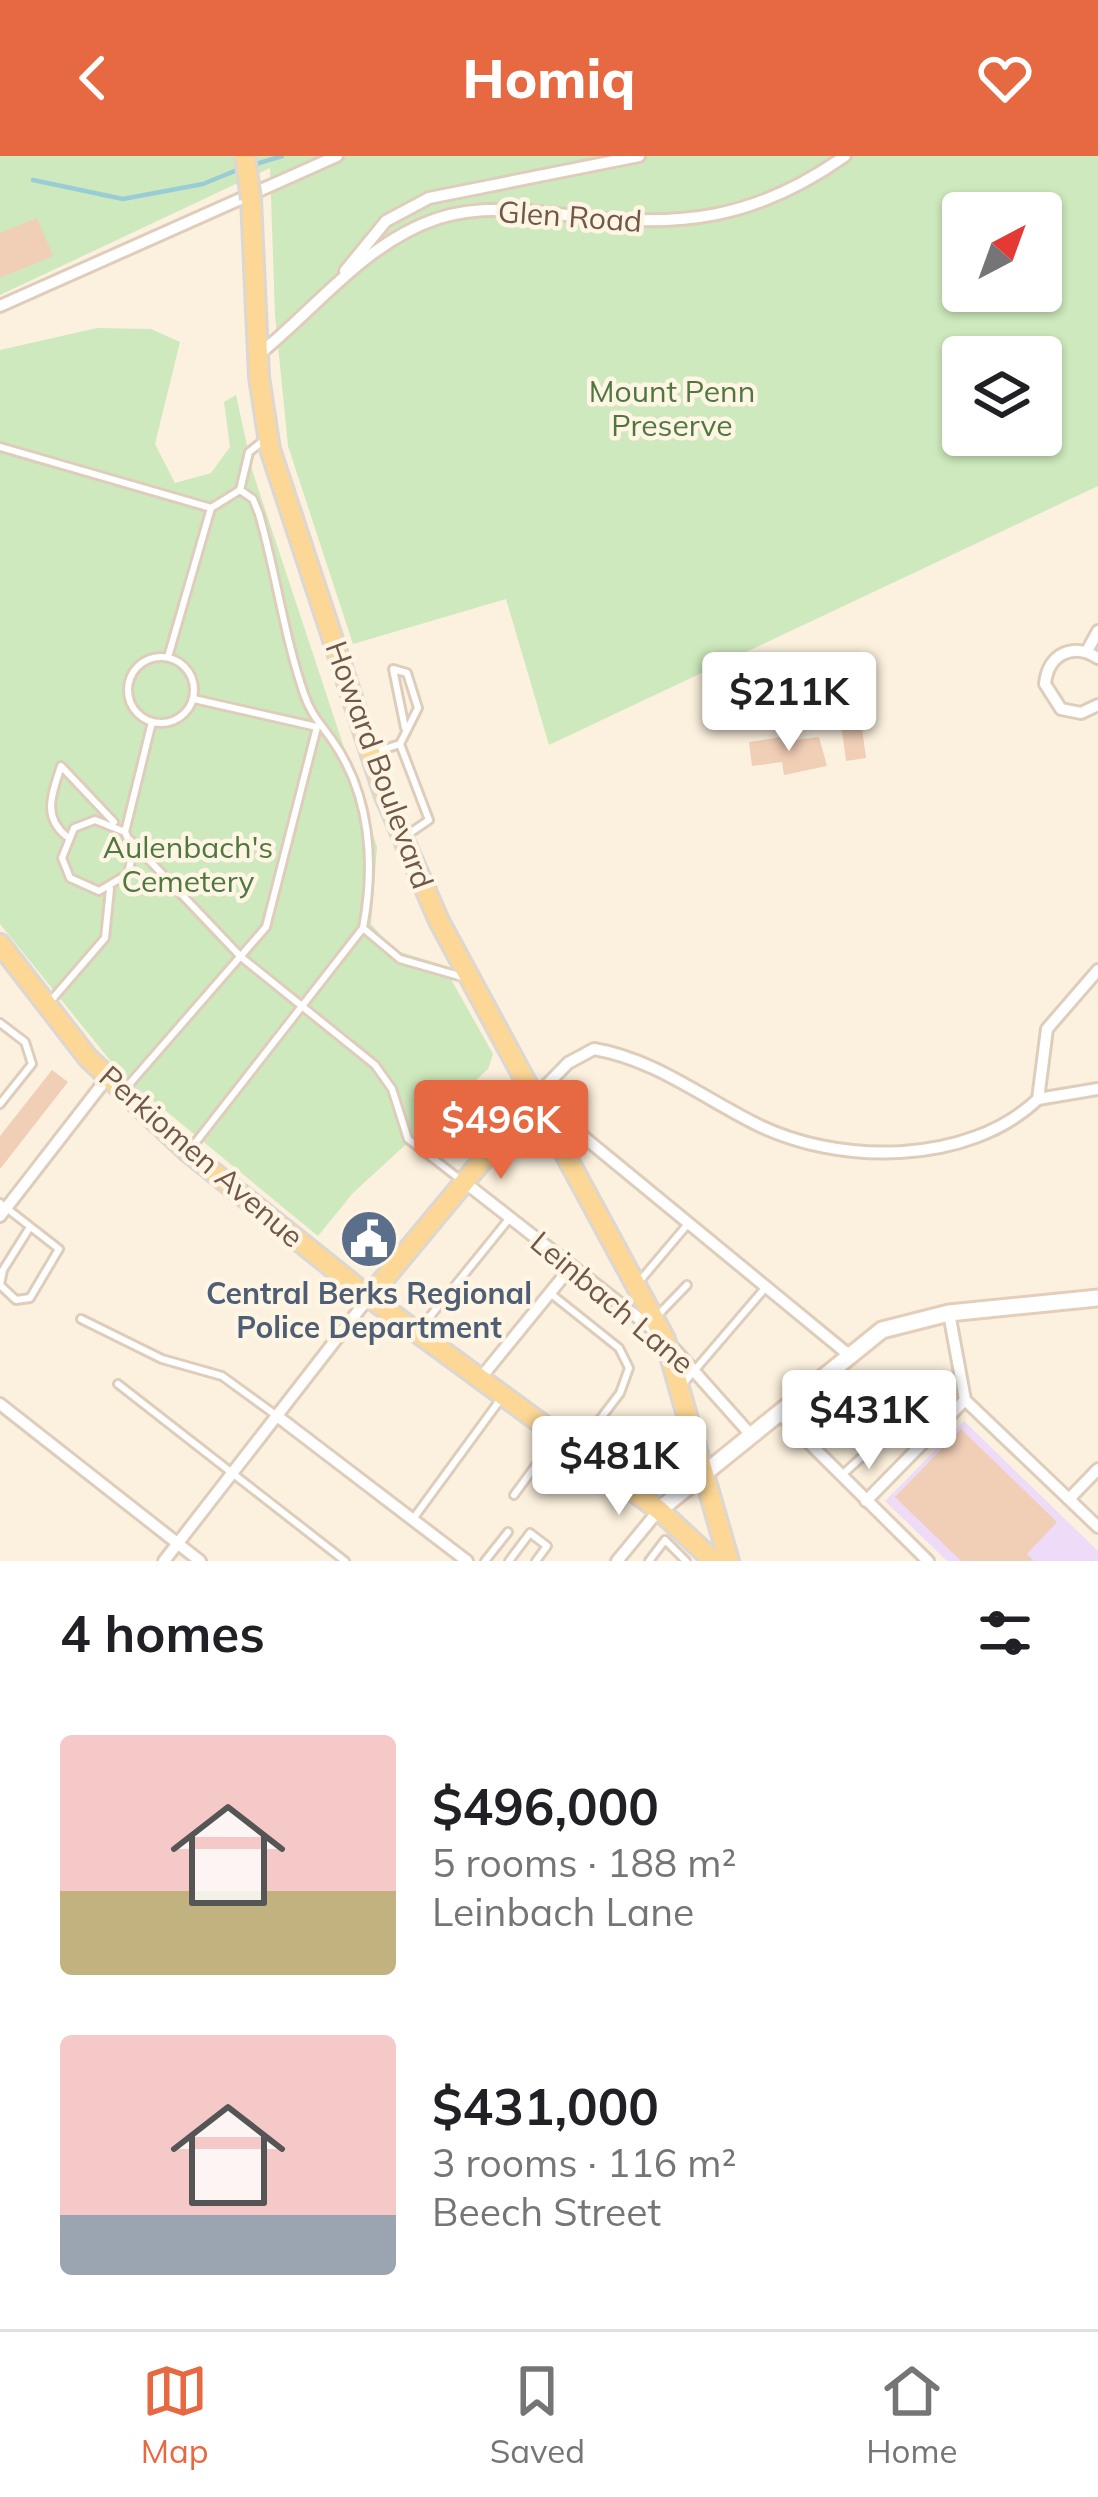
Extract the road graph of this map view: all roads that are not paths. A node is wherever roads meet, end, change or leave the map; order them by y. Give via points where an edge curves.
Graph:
1 (244, 156) edge
2 (337, 156) edge
3 (639, 156) edge
4 (844, 156) edge
5 (340, 279) junction
6 (0, 306) edge
7 (258, 355) junction
8 (268, 438) junction
9 (0, 447) edge
10 (240, 490) junction
11 (211, 508) junction
12 (1098, 631) edge
13 (1092, 655) edge
14 (168, 657) junction
15 (194, 698) junction
16 (1098, 705) edge
17 (152, 722) junction
18 (317, 727) junction
19 (405, 728) junction
20 (400, 744) junction
21 (370, 754) junction
22 (77, 783) junction
23 (54, 792) junction
24 (116, 825) junction
25 (127, 836) junction
26 (67, 837) junction
27 (401, 839) junction
28 (110, 889) junction
29 (363, 928) junction
30 (0, 944) edge
31 (241, 957) junction
32 (1098, 970) edge
33 (469, 979) junction
34 (46, 1006) junction
35 (302, 1007) junction
36 (0, 1023) edge
37 (107, 1078) junction
38 (1098, 1089) edge
39 (122, 1093) junction
40 (535, 1096) junction
41 (1038, 1099) junction
42 (0, 1104) edge
43 (188, 1152) junction
44 (463, 1181) junction
45 (2, 1209) edge
46 (509, 1219) junction
47 (689, 1222) junction
48 (30, 1227) junction
49 (571, 1267) junction
50 (638, 1283) junction
51 (687, 1285) dead end
52 (766, 1287) junction
53 (550, 1293) junction
54 (369, 1297) junction
55 (1098, 1298) edge
56 (950, 1313) junction
57 (81, 1318) dead end
58 (655, 1319) junction
59 (417, 1332) junction
60 (665, 1339) junction
61 (849, 1355) junction
62 (695, 1370) junction
63 (479, 1380) junction
64 (118, 1384) dead end
65 (680, 1388) junction
66 (502, 1397) junction
67 (965, 1400) junction
68 (0, 1404) edge
69 (779, 1413) junction
70 (277, 1416) junction
71 (558, 1435) junction
72 (751, 1435) junction
73 (875, 1445) dead end
74 (577, 1449) junction
75 (1098, 1468) edge
76 (232, 1473) junction
77 (704, 1473) junction
78 (840, 1477) junction
79 (514, 1496) dead end
80 (1069, 1499) junction
81 (866, 1501) junction
82 (659, 1510) junction
83 (413, 1519) junction
84 (1098, 1527) edge
85 (508, 1532) dead end
86 (176, 1543) junction
87 (164, 1561) edge
88 (200, 1561) edge
89 (345, 1561) edge
90 (467, 1561) edge
91 (485, 1561) edge
92 (509, 1561) edge
93 (536, 1561) edge
94 (617, 1561) edge
95 (649, 1561) edge
96 (686, 1561) edge
97 (714, 1561) edge
98 (729, 1561) edge
99 (928, 1561) edge

1 - 7 main road, Howard Boulevard, bridge
2 - 6 street
3 - 5 street via 429,198 386,221
4 - 5 street, Glen Road via 756,205 675,224 519,210 438,218 394,238
5 - 7 street, Glen Road
7 - 8 main road, Howard Boulevard
8 - 10 lane via 249,452
8 - 21 main road, Howard Boulevard
9 - 11 lane
10 - 11 lane
10 - 18 lane via 259,514
11 - 14 lane
12 - 13 street
13 - 16 street via 1057,656 1045,684 1061,710
14 - 15 lane via 192,677
14 - 17 lane via 149,658 129,679 134,710
15 - 17 lane via 182,716
15 - 18 lane
17 - 25 lane
18 - 29 lane via 331,736 363,813 371,850
18 - 31 lane via 271,913
19 - 19 lane via 389,673 393,668 407,673 418,708
19 - 20 lane
20 - 21 lane
20 - 27 lane via 429,820
21 - 27 main road, Howard Boulevard
22 - 23 lane
22 - 23 lane via 61,766
22 - 24 lane
23 - 26 lane via 51,823
24 - 25 lane
24 - 26 lane via 94,820
25 - 28 lane via 133,863
25 - 31 lane
26 - 28 lane via 62,858 70,878 88,890
27 - 33 main road, Howard Boulevard
28 - 34 lane via 105,938
29 - 33 lane via 400,959
29 - 35 lane
30 - 34 main road, Perkiomen Avenue
31 - 35 lane
31 - 39 lane
32 - 41 street via 1046,1029
33 - 40 main road, Howard Boulevard
34 - 37 main road, Perkiomen Avenue
35 - 43 lane
35 - 44 lane via 375,1065 408,1138
36 - 42 lane via 25,1042 32,1064
37 - 39 main road, Perkiomen Avenue
37 - 45 street
38 - 41 street
39 - 43 main road, Perkiomen Avenue
40 - 41 street via 594,1049 650,1065 785,1137 883,1150 996,1132
40 - 44 main road
40 - 47 street
40 - 50 main road, Howard Boulevard
43 - 54 main road, Perkiomen Avenue
44 - 46 street, Leinbach Lane
44 - 54 main road
45 - 48 lane
46 - 49 street, Leinbach Lane
46 - 59 lane
47 - 50 lane
47 - 52 street
48 - 48 lane via 59,1249 30,1298 16,1300 0,1285
49 - 53 street
49 - 60 street, Leinbach Lane
50 - 58 main road, Howard Boulevard
51 - 58 lane
52 - 61 street
52 - 62 lane
53 - 63 street
53 - 74 lane via 619,1348 629,1368
54 - 59 main road, Perkiomen Avenue
54 - 70 street
55 - 56 main road
56 - 61 main road via 903,1321
56 - 67 street
57 - 70 lane via 162,1359 222,1376
58 - 60 main road, Howard Boulevard
59 - 63 main road, Perkiomen Avenue
60 - 62 street, Leinbach Lane
60 - 65 main road, Howard Boulevard
61 - 69 main road
62 - 65 lane
62 - 72 street, Leinbach Lane
63 - 66 main road, Perkiomen Avenue
64 - 76 lane
65 - 77 main road, Howard Boulevard
66 - 71 main road, Perkiomen Avenue
66 - 83 lane
67 - 80 street
67 - 81 street
68 - 86 street
69 - 72 main road
69 - 78 street
70 - 76 street
70 - 83 street
71 - 74 main road, Perkiomen Avenue
71 - 79 lane
72 - 77 main road
73 - 78 lane
74 - 82 main road, Perkiomen Avenue
75 - 80 street
76 - 86 street
76 - 89 lane
77 - 82 main road
77 - 98 main road, Howard Boulevard
78 - 81 street
80 - 84 street
81 - 99 street
82 - 94 street
82 - 97 main road, Perkiomen Avenue
83 - 90 street
85 - 91 lane
86 - 87 street
86 - 88 street
92 - 93 lane via 530,1533 547,1546
95 - 96 lane via 665,1540

